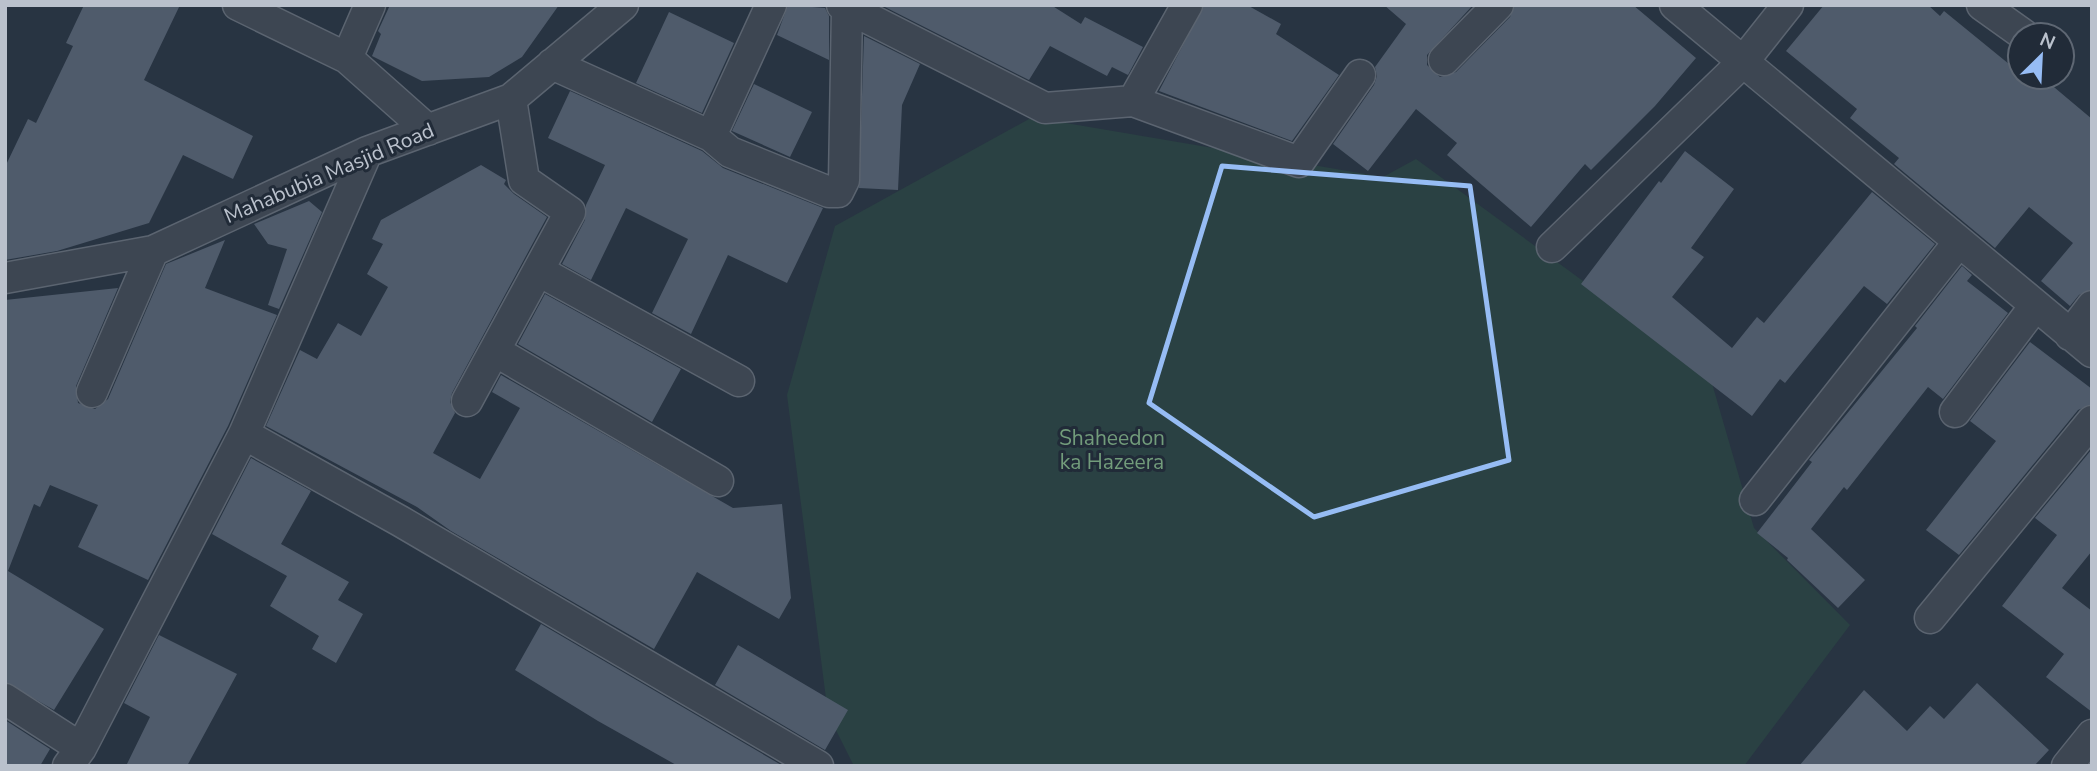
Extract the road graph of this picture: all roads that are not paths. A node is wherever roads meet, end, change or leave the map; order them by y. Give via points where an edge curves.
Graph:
1 (238, 5) edge
2 (370, 5) edge
3 (623, 5) edge
4 (771, 5) edge
5 (1187, 5) edge
6 (1498, 5) edge
7 (1675, 5) edge
8 (1788, 5) edge
9 (1982, 5) edge
10 (845, 6) edge
11 (2006, 22) edge
12 (347, 58) junction
13 (1444, 60) dead end
14 (1742, 63) junction
15 (552, 64) junction
16 (1360, 75) dead end
17 (511, 99) junction
18 (1133, 101) junction
19 (428, 130) junction
20 (710, 136) junction
21 (367, 152) junction
22 (1958, 243) junction
23 (1552, 247) dead end
24 (153, 251) junction
25 (540, 271) junction
26 (5, 278) edge
27 (2035, 306) junction
28 (2092, 306) edge
29 (2081, 343) edge
30 (495, 351) junction
31 (739, 381) dead end
32 (92, 392) dead end
33 (467, 401) dead end
34 (1955, 412) dead end
35 (2092, 421) edge
36 (244, 434) junction
37 (718, 481) dead end
38 (1755, 500) dead end
39 (1930, 618) dead end
40 (5, 699) edge
41 (2092, 735) edge
42 (74, 757) edge
43 (818, 766) edge
44 (2067, 766) edge

1 - 12 street
2 - 12 street
3 - 15 street, Mahabubia Masjid Road
4 - 20 street
5 - 18 street
6 - 13 street
7 - 14 street
8 - 14 street
9 - 11 street
10 - 18 street via 1045,108
10 - 20 street via 845,180 838,192 730,152
12 - 19 street
14 - 22 street
14 - 23 street
15 - 17 street, Mahabubia Masjid Road
15 - 20 street
16 - 18 street via 1299,162
17 - 19 street, Mahabubia Masjid Road
17 - 25 street via 524,180 570,212
19 - 21 street, Mahabubia Masjid Road
21 - 24 street, Mahabubia Masjid Road
21 - 36 street
22 - 27 street
22 - 38 street
24 - 26 street, Mahabubia Masjid Road
24 - 32 street
25 - 30 street
25 - 31 street
27 - 29 street
27 - 34 street
28 - 29 street
30 - 33 street
30 - 37 street
35 - 39 street
36 - 42 street
36 - 43 street
40 - 42 street
41 - 44 street

